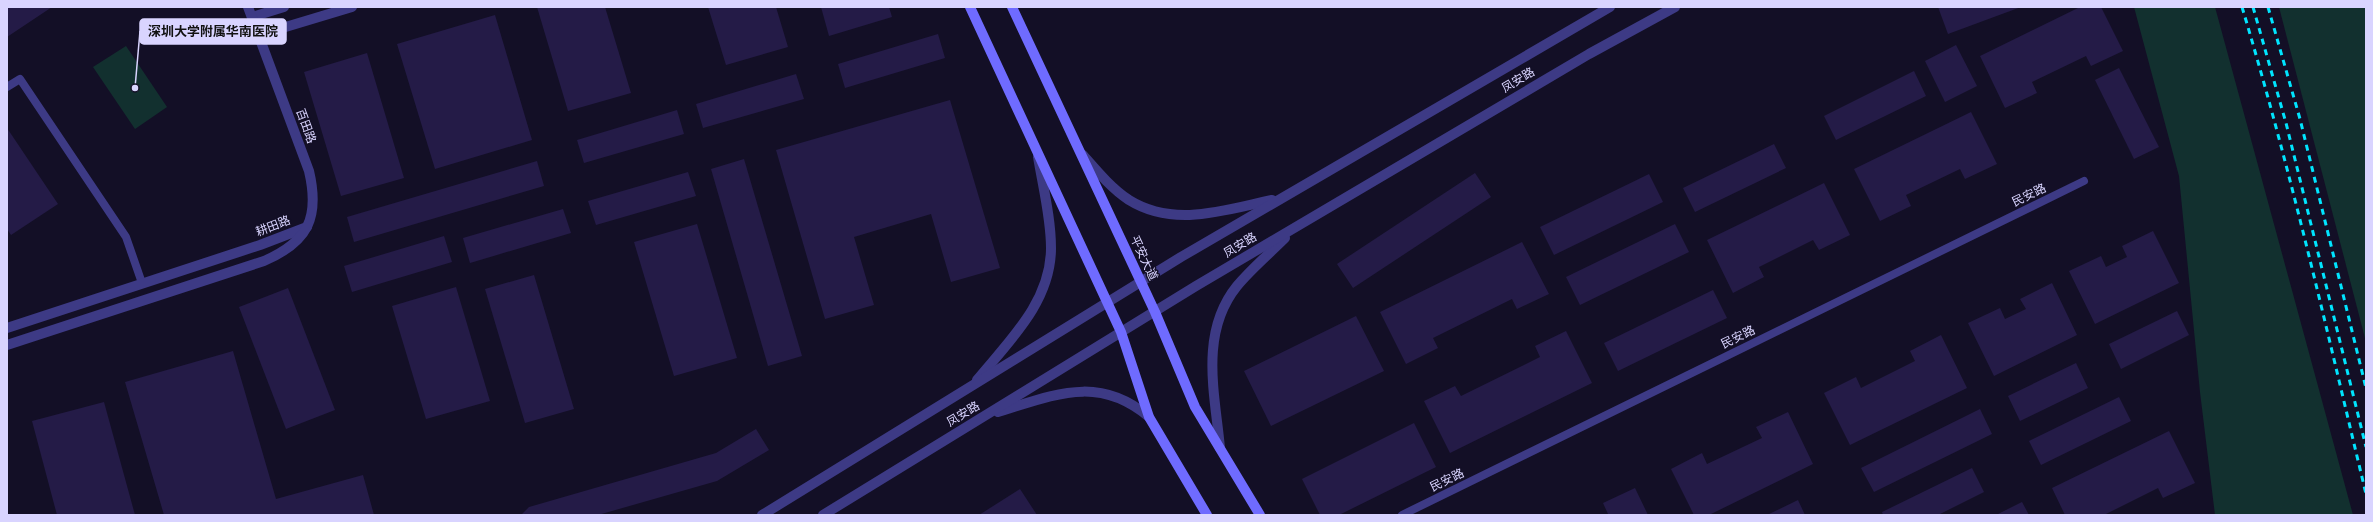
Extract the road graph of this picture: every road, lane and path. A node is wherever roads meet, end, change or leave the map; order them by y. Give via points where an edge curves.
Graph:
1 (284, 7) edge
2 (352, 7) edge
3 (970, 7) edge
4 (1012, 7) edge
5 (1610, 7) edge
6 (1675, 7) edge
7 (255, 11) edge
8 (259, 35) junction
9 (7, 87) edge
10 (1080, 152) junction
11 (1038, 153) junction
12 (2084, 181) dead end
13 (1282, 198) junction
14 (1297, 226) junction
15 (307, 227) junction
16 (1141, 282) junction
17 (142, 283) junction
18 (1108, 303) junction
19 (1155, 312) junction
20 (7, 328) edge
21 (1121, 332) junction
22 (7, 345) edge
23 (972, 386) junction
24 (983, 417) junction
25 (1149, 417) junction
26 (1220, 448) junction
27 (762, 515) edge
28 (823, 515) edge
29 (1207, 515) edge
30 (1260, 515) edge
31 (1402, 515) edge

1 - 7 street
2 - 8 street
3 - 11 main road
4 - 10 main road, 平安大道
5 - 13 street, 凤安路
6 - 14 street, 凤安路 via 1589,54
7 - 8 street, 百田路
8 - 15 street, 百田路 via 309,171 314,192 313,212
9 - 17 lane via 20,79 126,237
10 - 13 street via 1129,200 1164,214 1201,215
10 - 16 main road, 平安大道
11 - 18 main road
11 - 23 street via 1050,232 1049,265 1045,281 1033,310
12 - 31 lane, 民安路
13 - 16 street, 凤安路
14 - 19 street, 凤安路
14 - 26 street via 1237,286 1220,315 1212,344 1212,359
15 - 17 street, 耕田路
15 - 22 street, 耕田路 via 297,241 283,253 264,261
16 - 18 street, 凤安路
16 - 19 main road, 平安大道
17 - 20 street, 耕田路
18 - 21 main road
18 - 23 street, 凤安路
19 - 21 street, 凤安路
19 - 26 main road, 平安大道 via 1196,407
21 - 24 street, 凤安路
21 - 25 main road
23 - 27 street, 凤安路
24 - 25 street via 1055,394 1084,390 1106,393 1126,401
24 - 28 street, 凤安路
25 - 29 main road
26 - 30 main road, 平安大道

